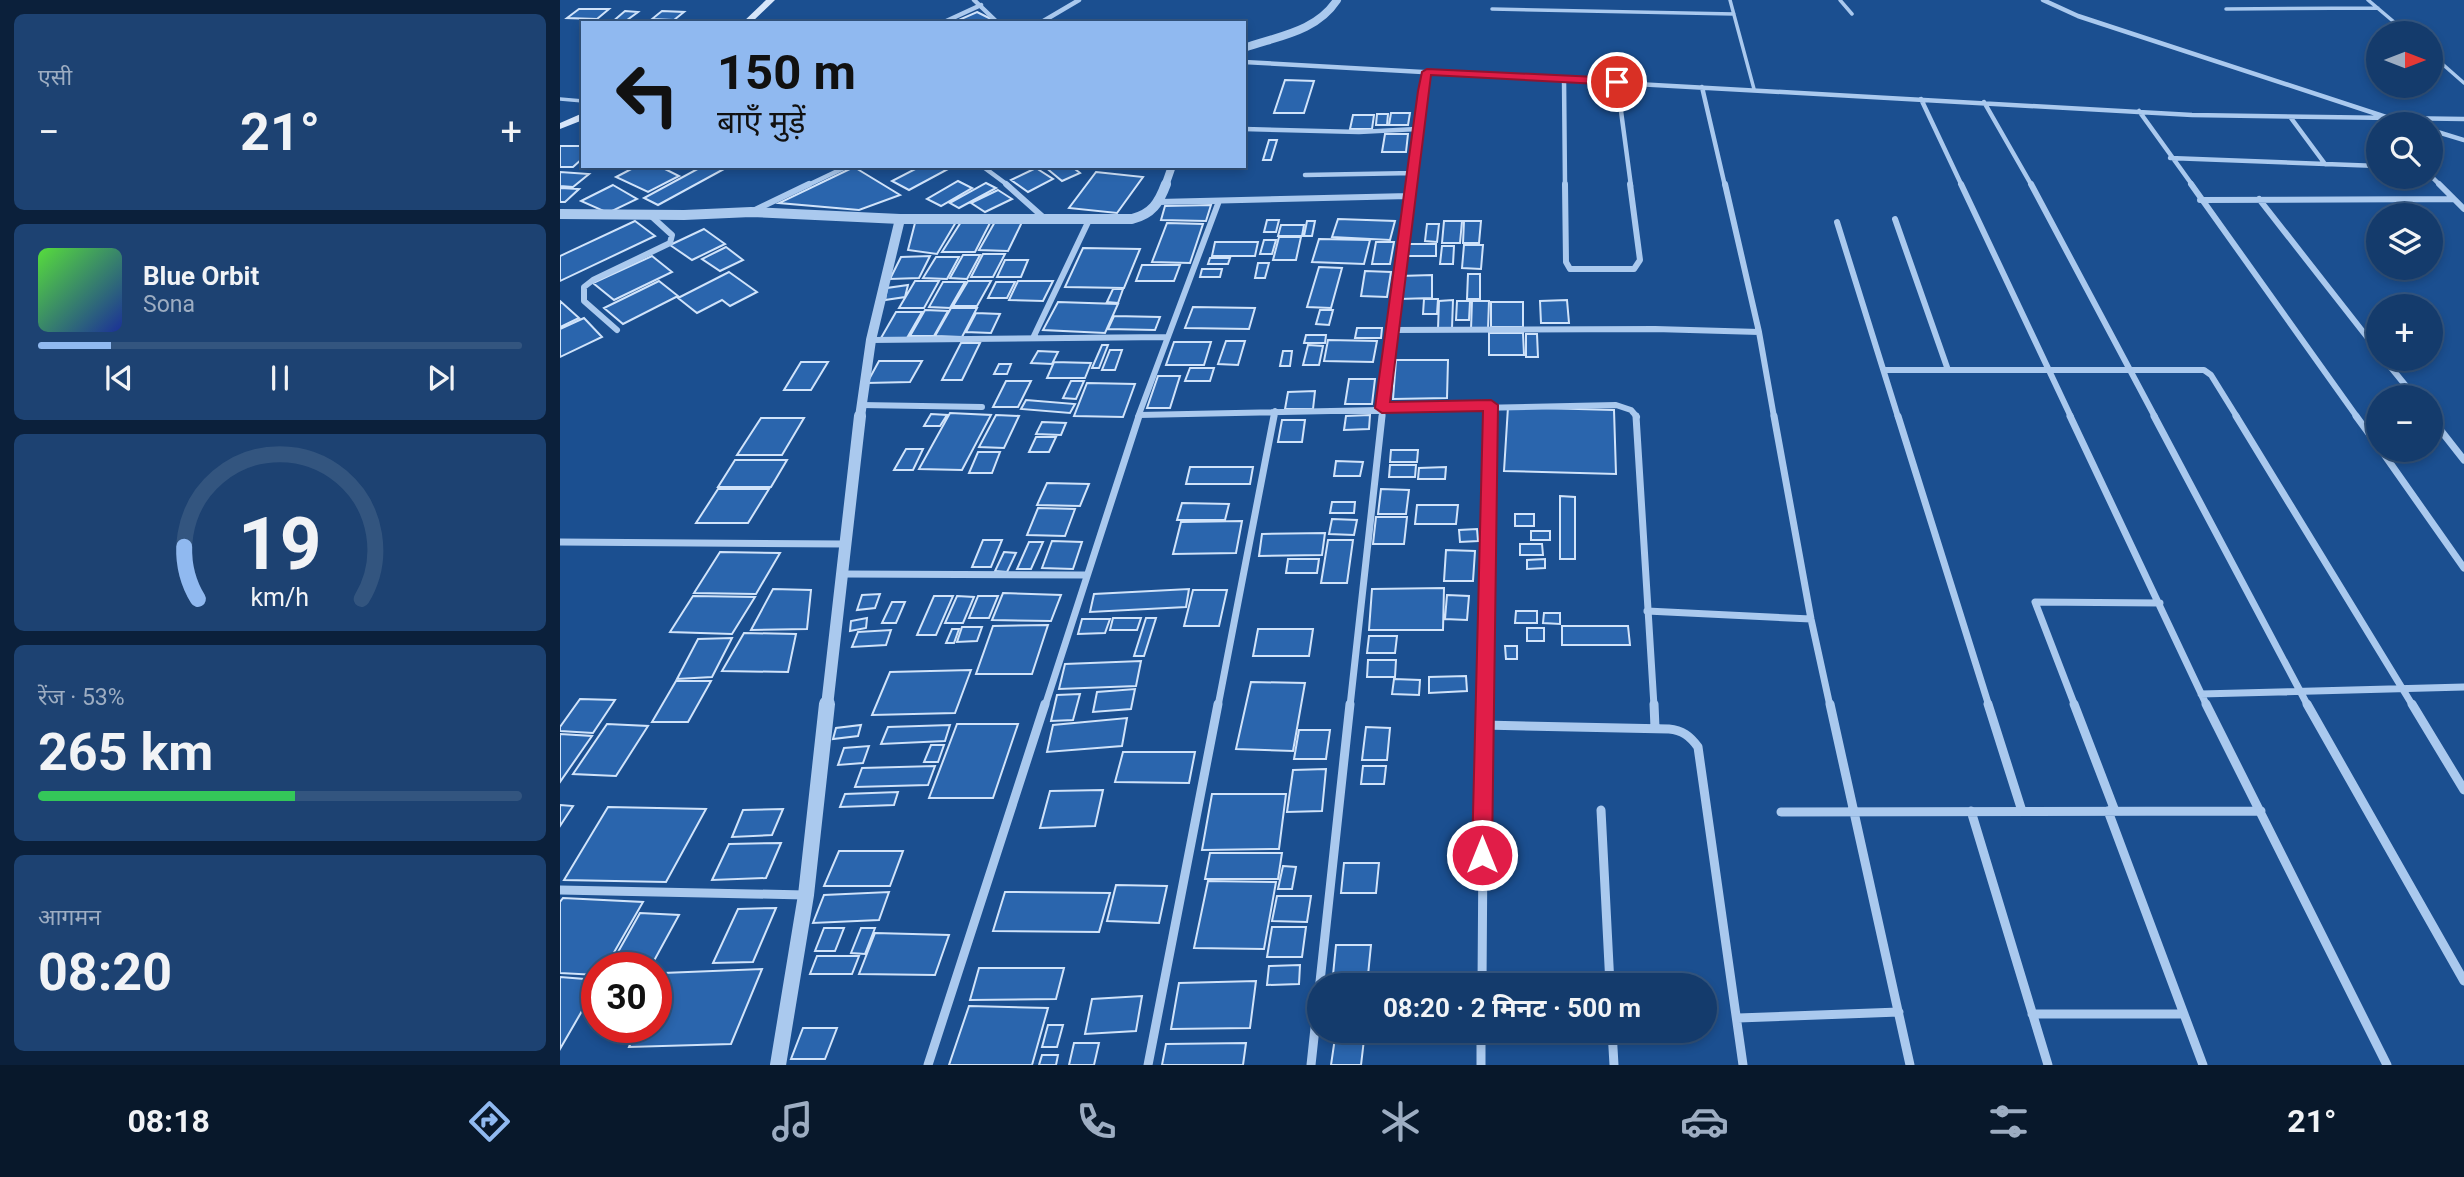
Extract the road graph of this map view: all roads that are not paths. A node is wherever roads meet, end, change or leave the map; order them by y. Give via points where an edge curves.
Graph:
1 (771, 0) edge
2 (974, 0) edge
3 (1079, 0) edge
4 (1337, 0) edge
5 (1730, 0) edge
6 (1840, 0) edge
7 (2043, 0) edge
8 (2368, 0) edge
9 (981, 5) junction
10 (2378, 8) junction
11 (1492, 9) dead end
12 (2226, 9) dead end
13 (1734, 13) junction
14 (1852, 14) dead end
15 (748, 21) edge
16 (946, 21) edge
17 (996, 21) edge
18 (1044, 21) edge
19 (2393, 21) edge
20 (1246, 47) edge
21 (1246, 62) edge
22 (2443, 65) edge
23 (1427, 72) junction
24 (1564, 78) junction
25 (1617, 82) junction
26 (2464, 83) edge
27 (1702, 87) junction
28 (1754, 89) junction
29 (560, 99) edge
30 (1921, 99) junction
31 (581, 101) edge
32 (1984, 102) junction
33 (2139, 111) junction
34 (2369, 112) edge
35 (581, 117) edge
36 (2291, 118) junction
37 (2366, 119) edge
38 (2443, 119) edge
39 (2464, 119) edge
40 (560, 126) edge
41 (1246, 129) edge
42 (1417, 129) junction
43 (2443, 134) edge
44 (2464, 140) edge
45 (2170, 158) junction
46 (2325, 164) junction
47 (2366, 166) edge
48 (844, 168) edge
49 (985, 168) edge
50 (1171, 168) edge
51 (1414, 173) junction
52 (1304, 175) dead end
53 (2443, 189) edge
54 (1409, 196) junction
55 (2259, 199) junction
56 (2453, 199) junction
57 (2200, 200) junction
58 (1219, 201) junction
59 (1159, 202) junction
60 (2464, 209) edge
61 (751, 212) junction
62 (560, 214) edge
63 (650, 215) junction
64 (1043, 217) junction
65 (1090, 217) junction
66 (900, 219) junction
67 (1895, 219) dead end
68 (1837, 222) dead end
69 (617, 330) dead end
70 (1391, 330) junction
71 (1759, 332) junction
72 (2366, 336) edge
73 (1167, 337) junction
74 (1032, 338) junction
75 (871, 340) junction
76 (1884, 370) junction
77 (1948, 370) junction
78 (2050, 370) junction
79 (2130, 370) junction
80 (2393, 371) edge
81 (2405, 385) edge
82 (861, 405) junction
83 (1491, 405) junction
84 (982, 407) dead end
85 (1382, 408) junction
86 (1275, 411) junction
87 (1139, 415) junction
88 (2366, 430) edge
89 (2443, 433) edge
90 (2464, 460) edge
91 (2389, 462) edge
92 (560, 542) edge
93 (844, 544) junction
94 (2464, 568) edge
95 (843, 574) junction
96 (1087, 575) junction
97 (2161, 603) junction
98 (1647, 611) junction
99 (1811, 619) junction
100 (2464, 687) edge
101 (2401, 689) junction
102 (2300, 691) junction
103 (2201, 694) junction
104 (1483, 725) junction
105 (1655, 728) junction
106 (2464, 790) edge
107 (1601, 810) dead end
108 (1854, 811) junction
109 (1972, 811) junction
110 (2022, 811) junction
111 (2112, 811) junction
112 (2261, 811) junction
113 (1781, 812) dead end
114 (560, 890) edge
115 (806, 895) junction
116 (1482, 973) edge
117 (1609, 973) edge
118 (2464, 981) edge
119 (1899, 1012) junction
120 (2032, 1014) junction
121 (2184, 1014) junction
122 (1738, 1018) junction
123 (1481, 1043) edge
124 (1613, 1043) edge
125 (778, 1065) edge
126 (928, 1065) edge
127 (1148, 1065) edge
128 (1311, 1065) edge
129 (1481, 1065) edge
130 (1614, 1065) edge
131 (1743, 1065) edge
132 (1910, 1065) edge
133 (2048, 1065) edge
134 (2203, 1065) edge
135 (2387, 1065) edge

1 - 15 main road
2 - 9 street
3 - 18 street
4 - 20 street via 1320,21
5 - 13 lane
6 - 14 lane
7 - 34 street via 2078,16
8 - 10 lane
9 - 16 street
9 - 17 street
10 - 12 lane
10 - 19 lane
11 - 13 lane
13 - 28 lane
21 - 23 street
22 - 26 lane
23 - 24 street
23 - 42 street
24 - 25 street
24 - 25 street via 1566,262 1570,269 1583,271 1634,269 1640,260
25 - 27 street
27 - 28 street
27 - 71 street
28 - 30 street
29 - 31 lane
30 - 32 street
30 - 78 street
32 - 33 street
32 - 79 street
33 - 36 street
33 - 45 street
35 - 40 main road
36 - 37 street
36 - 46 street
38 - 39 street
41 - 42 street
42 - 51 street
43 - 44 street
45 - 46 street
45 - 57 street
46 - 47 street
48 - 61 street
49 - 64 street
50 - 59 street
51 - 52 street
51 - 54 street
53 - 56 street
54 - 58 street
54 - 70 street
55 - 56 street
55 - 57 street
55 - 72 street
56 - 60 street
57 - 88 street
58 - 59 street
58 - 73 street
59 - 65 street via 1143,218
61 - 63 street
61 - 66 street
62 - 63 street
63 - 69 street via 672,235 670,243 584,287 584,301
64 - 65 street
64 - 66 street
65 - 74 street
66 - 75 street
67 - 77 street
68 - 76 street
70 - 71 street
70 - 85 street
71 - 99 street
73 - 74 street
73 - 87 street
74 - 75 street
75 - 82 street
76 - 77 street
76 - 110 street
77 - 78 street
78 - 79 street
78 - 97 street
79 - 101 street via 2194,368 2211,375
79 - 102 street
80 - 81 street
82 - 84 street
82 - 93 street
83 - 85 street
83 - 98 street via 1616,405 1636,414
83 - 104 street
85 - 86 street
85 - 128 street
86 - 87 street
86 - 127 street
87 - 96 street
89 - 90 street
91 - 94 street
92 - 93 street
93 - 95 street
95 - 96 street
95 - 115 street
96 - 126 street
97 - 103 street
97 - 111 street via 2035,602
98 - 99 street
98 - 105 street
99 - 108 street
100 - 101 street
101 - 102 street
101 - 106 street
102 - 103 street
102 - 118 street
103 - 112 street
104 - 105 street
104 - 116 street
105 - 122 street via 1681,730 1691,735 1698,747
107 - 117 street
108 - 109 street
108 - 113 street
108 - 119 street
109 - 110 street
109 - 120 street
110 - 111 street
111 - 112 street
111 - 121 street
112 - 135 street
114 - 115 street
115 - 125 street
119 - 122 street
119 - 132 street
120 - 121 street
120 - 133 street
121 - 134 street
122 - 131 street
123 - 129 street
124 - 130 street

